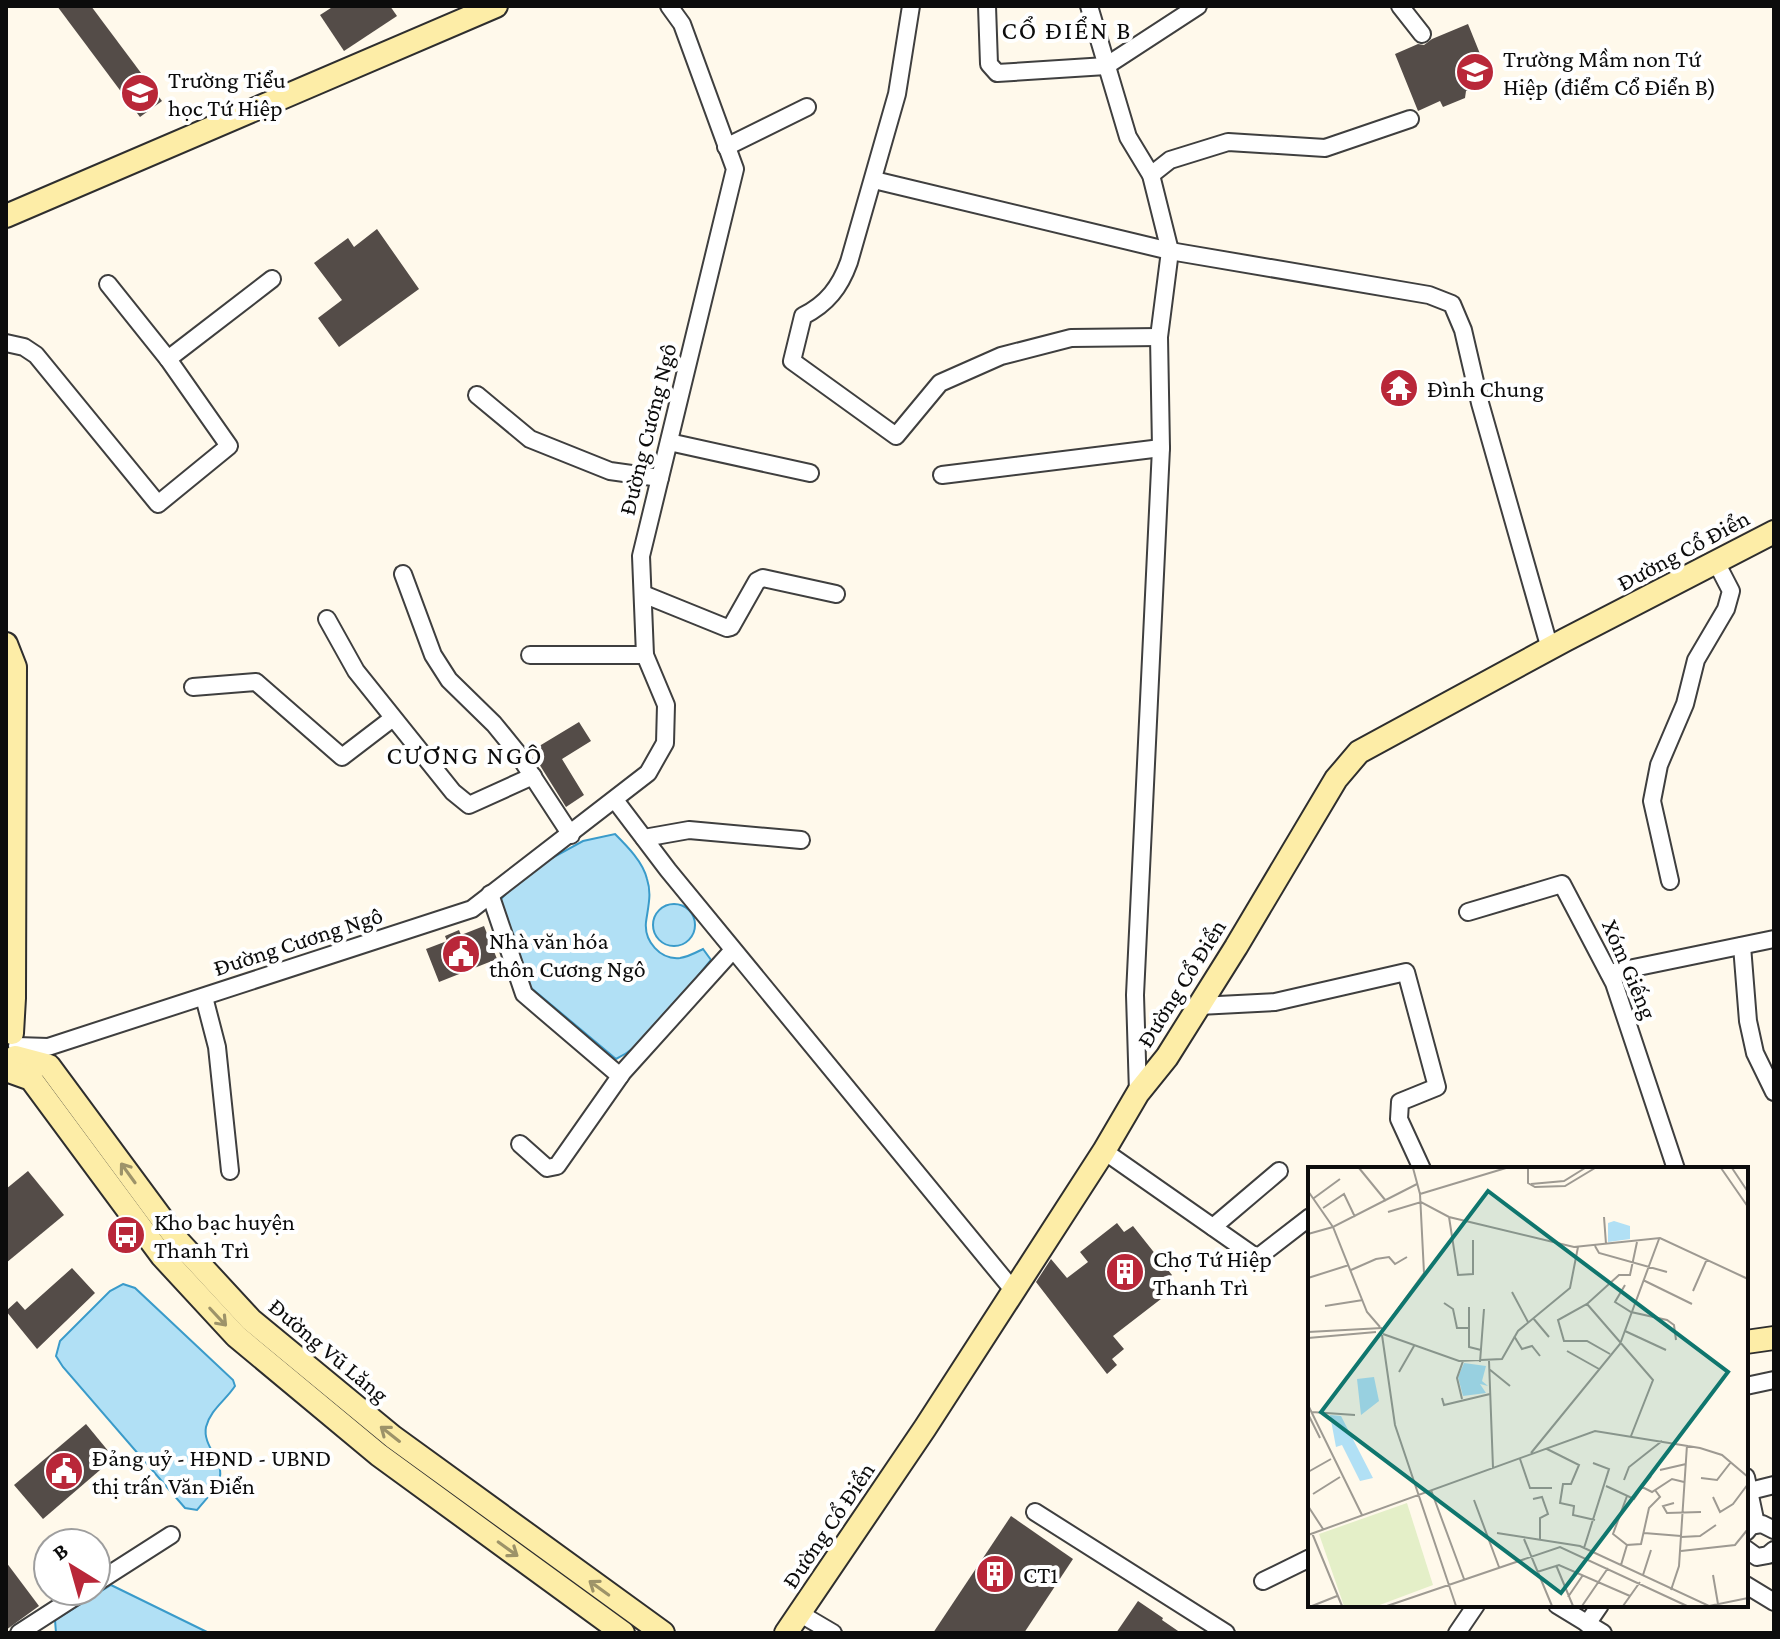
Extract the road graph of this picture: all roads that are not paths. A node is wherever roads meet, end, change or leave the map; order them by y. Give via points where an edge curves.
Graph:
1 (496, 6) edge
2 (669, 6) edge
3 (911, 6) edge
4 (987, 6) edge
5 (1089, 6) edge
6 (1198, 6) edge
7 (1400, 6) edge
8 (1422, 34) dead end
9 (1106, 66) junction
10 (807, 107) dead end
11 (1410, 119) dead end
12 (726, 147) junction
13 (1151, 175) junction
14 (874, 180) junction
15 (6, 216) edge
16 (1170, 251) junction
17 (272, 279) dead end
18 (108, 284) dead end
19 (1159, 337) junction
20 (6, 343) edge
21 (168, 359) junction
22 (477, 395) dead end
23 (669, 442) junction
24 (1161, 448) junction
25 (810, 473) dead end
26 (942, 475) dead end
27 (660, 478) junction
28 (1774, 532) edge
29 (1716, 562) junction
30 (403, 574) dead end
31 (643, 594) junction
32 (836, 594) dead end
33 (327, 619) dead end
34 (6, 644) edge
35 (1550, 649) junction
36 (530, 655) dead end
37 (645, 655) junction
38 (193, 687) dead end
39 (393, 718) junction
40 (533, 776) junction
41 (615, 800) junction
42 (571, 835) junction
43 (644, 838) junction
44 (801, 840) dead end
45 (1670, 881) dead end
46 (490, 894) junction
47 (1468, 912) dead end
48 (1774, 939) edge
49 (1742, 946) junction
50 (733, 950) junction
51 (1609, 973) junction
52 (204, 997) junction
53 (1199, 1006) junction
54 (10, 1050) edge
55 (620, 1076) junction
56 (1774, 1092) edge
57 (1138, 1093) junction
58 (520, 1144) dead end
59 (1104, 1151) junction
60 (1421, 1167) edge
61 (1675, 1167) edge
62 (230, 1171) dead end
63 (1279, 1171) dead end
64 (1308, 1219) edge
65 (1213, 1227) junction
66 (1013, 1290) junction
67 (1774, 1338) edge
68 (1748, 1342) edge
69 (1774, 1380) edge
70 (1748, 1386) edge
71 (1774, 1485) edge
72 (1748, 1487) edge
73 (1748, 1497) edge
74 (472, 1508) junction
75 (1035, 1512) dead end
76 (1751, 1528) edge
77 (1774, 1530) edge
78 (171, 1535) dead end
79 (1774, 1550) edge
80 (1748, 1556) edge
81 (1308, 1559) edge
82 (112, 1573) edge
83 (1263, 1581) dead end
84 (1748, 1586) edge
85 (1774, 1602) edge
86 (59, 1607) edge
87 (1475, 1607) edge
88 (1560, 1607) edge
89 (1599, 1607) edge
90 (799, 1613) junction
91 (1587, 1624) junction
92 (19, 1633) edge
93 (623, 1633) edge
94 (663, 1633) edge
95 (786, 1633) edge
96 (833, 1633) edge
97 (1226, 1633) edge
98 (1457, 1633) edge
99 (1603, 1633) edge

1 - 15 street
2 - 12 street, Đường Cương Ngô via 682,24
3 - 14 street via 897,94
4 - 9 street via 989,64 997,73
5 - 9 street
6 - 9 street
7 - 8 street
9 - 13 street via 1128,137
10 - 12 street
11 - 13 street via 1325,148 1228,142 1170,160
12 - 23 street, Đường Cương Ngô via 735,169
13 - 16 street
14 - 16 street
14 - 19 street via 843,279 824,305 803,316 792,361 896,436 940,383 1001,356 1071,338
16 - 19 street
16 - 35 street via 1429,295 1452,304
17 - 21 street
18 - 21 street
19 - 24 street
20 - 21 street via 36,355 158,504 229,446
22 - 27 street via 530,439 610,471
23 - 25 street
23 - 27 street, Đường Cương Ngô
24 - 26 street
24 - 57 street via 1135,995
27 - 31 street, Đường Cương Ngô via 641,556
28 - 29 street, Đường Cổ Điển
29 - 35 street, Đường Cổ Điển
29 - 45 street via 1731,591 1696,660 1685,704 1659,765 1652,801
30 - 40 street via 433,655 449,680 494,724
31 - 32 street via 727,628 763,578
31 - 37 street, Đường Cương Ngô
33 - 39 street via 356,671
34 - 54 street via 15,667 15,982
35 - 53 street, Đường Cổ Điển via 1359,752 1336,779
36 - 37 street
37 - 41 street, Đường Cương Ngô via 666,705 665,743 648,773
38 - 39 street via 256,682 342,757
39 - 40 street via 469,805
40 - 42 street
41 - 42 street, Đường Cương Ngô
41 - 43 street
42 - 46 street, Đường Cương Ngô
43 - 44 street via 689,830
43 - 50 street
46 - 52 street, Đường Cương Ngô via 472,909
46 - 55 street via 524,994
47 - 51 street, Xóm Giếng via 1562,884
48 - 49 street
49 - 51 street
49 - 56 street via 1755,1053
50 - 55 street
50 - 66 street
51 - 61 street, Xóm Giếng
52 - 54 street, Đường Cương Ngô via 48,1047
52 - 62 street, Đường Cương Ngô via 217,1047
53 - 57 street, Đường Cổ Điển
53 - 60 street via 1275,1002 1406,972 1437,1087 1400,1102 1399,1119
54 - 74 street, Đường Vũ Lăng via 162,1256 199,1280 236,1336 379,1455
55 - 58 street via 557,1166 547,1168
57 - 59 street, Đường Cổ Điển
59 - 65 street
59 - 66 street, Đường Cổ Điển
63 - 65 street
64 - 65 street via 1257,1258
66 - 90 street, Đường Cổ Điển
67 - 68 street
69 - 70 street
71 - 72 street
73 - 76 street
74 -> 93 street, Đường Vũ Lăng
94 -> 74 street, Đường Vũ Lăng
75 - 97 street
76 - 77 street
78 - 82 street
79 - 80 street via 1763,1557
81 - 83 street
84 - 85 street
86 - 92 street
87 - 98 street
88 - 91 street
89 - 91 street
90 - 95 street, Đường Cổ Điển
90 - 96 street
91 - 99 street

